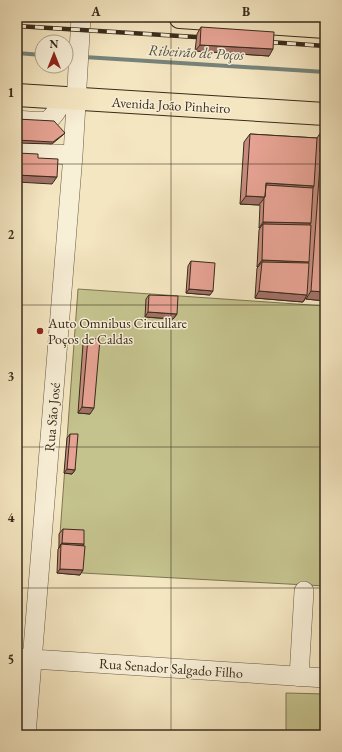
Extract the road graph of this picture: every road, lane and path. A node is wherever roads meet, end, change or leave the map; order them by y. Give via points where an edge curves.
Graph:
1 (180, 17) edge
2 (81, 24) edge
3 (325, 27) edge
4 (73, 93) junction
5 (17, 95) edge
6 (325, 114) edge
7 (17, 120) edge
8 (17, 152) edge
9 (72, 155) junction
10 (304, 591) dead end
11 (25, 658) edge
12 (299, 676) junction
13 (325, 678) edge
14 (26, 735) edge

1 - 3 main road
2 - 4 street, Rua São José
4 - 5 main road, Avenida João Pinheiro
4 - 6 main road, Avenida João Pinheiro
4 - 7 street via 53,117 46,121
4 - 9 street, Rua São José
8 - 9 street
9 - 11 street, Rua São José
10 - 12 street
11 - 12 street, Rua Senador Salgado Filho
11 - 14 street, Rua São José
12 - 13 street, Rua Senador Salgado Filho

